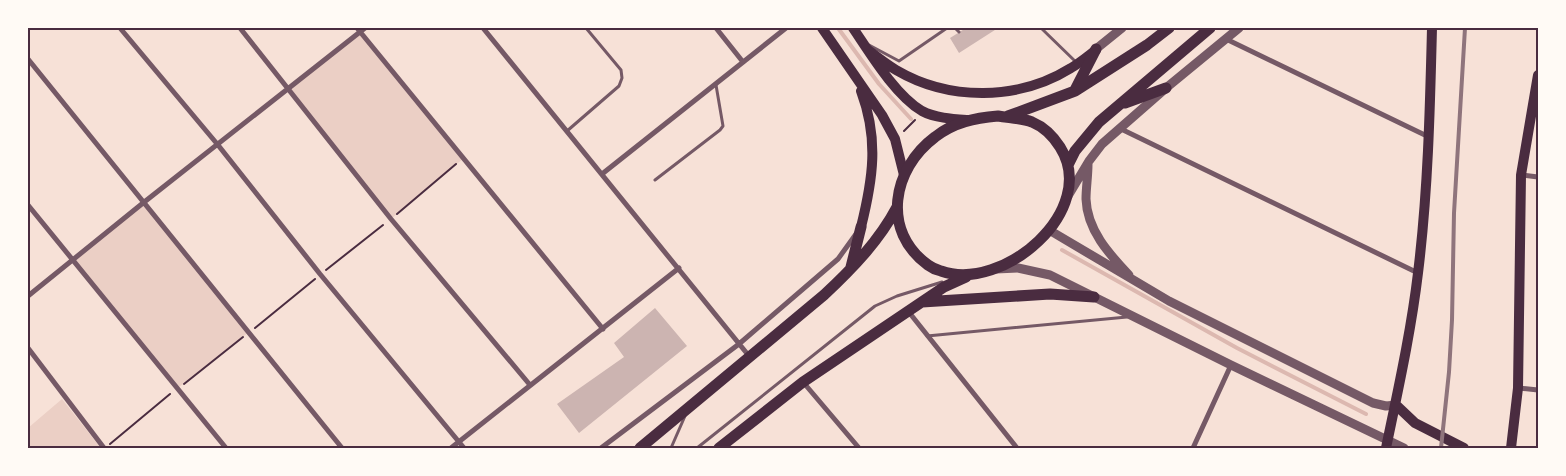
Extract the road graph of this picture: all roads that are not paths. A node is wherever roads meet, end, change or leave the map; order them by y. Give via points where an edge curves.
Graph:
1 (120, 28) edge
2 (240, 28) edge
3 (365, 28) edge
4 (483, 28) edge
5 (586, 28) edge
6 (716, 28) edge
7 (786, 28) edge
8 (822, 28) edge
9 (853, 28) edge
10 (947, 28) edge
11 (955, 28) edge
12 (1041, 28) edge
13 (1122, 28) edge
14 (1169, 28) edge
15 (1210, 28) edge
16 (1239, 28) edge
17 (1432, 28) edge
18 (359, 30) edge
19 (959, 32) dead end
20 (1225, 39) junction
21 (865, 46) junction
22 (1096, 49) junction
23 (28, 59) edge
24 (743, 62) junction
25 (1077, 63) junction
26 (1538, 75) edge
27 (855, 76) junction
28 (716, 84) junction
29 (288, 87) junction
30 (1166, 88) junction
31 (1075, 91) junction
32 (1119, 105) junction
33 (1005, 117) junction
34 (968, 120) junction
35 (1118, 128) junction
36 (567, 131) junction
37 (1429, 137) junction
38 (218, 145) junction
39 (1088, 161) junction
40 (1068, 165) junction
41 (602, 174) junction
42 (904, 174) junction
43 (1521, 175) junction
44 (1538, 177) edge
45 (655, 180) dead end
46 (1066, 198) junction
47 (142, 203) junction
48 (28, 205) edge
49 (897, 205) junction
50 (861, 227) junction
51 (1049, 230) junction
52 (72, 260) junction
53 (679, 268) junction
54 (996, 269) junction
55 (850, 270) junction
56 (1418, 273) junction
57 (966, 276) junction
58 (1136, 283) junction
59 (28, 296) edge
60 (1094, 297) junction
61 (920, 303) junction
62 (908, 311) junction
63 (1135, 316) junction
64 (603, 329) junction
65 (926, 336) junction
66 (739, 344) junction
67 (28, 348) edge
68 (749, 356) junction
69 (1231, 365) junction
70 (803, 382) junction
71 (530, 385) junction
72 (1518, 388) junction
73 (1538, 390) edge
74 (1396, 405) junction
75 (687, 411) junction
76 (459, 442) junction
77 (1387, 444) edge
78 (104, 448) edge
79 (226, 448) edge
80 (342, 448) edge
81 (451, 448) edge
82 (464, 448) edge
83 (601, 448) edge
84 (640, 448) edge
85 (671, 448) edge
86 (697, 448) edge
87 (719, 448) edge
88 (859, 448) edge
89 (1017, 448) edge
90 (1193, 448) edge
91 (1404, 448) edge
92 (1464, 448) edge
93 (1511, 448) edge

1 - 38 street
2 - 29 street
3 - 18 street
4 - 36 street
5 - 36 lane via 621,70 622,78 619,86
6 - 24 street
7 - 24 street
8 - 27 main road
9 - 21 main road
10 - 21 lane via 899,60
11 - 19 lane
12 - 25 lane
13 - 22 street
14 - 31 main road
15 - 32 main road
16 - 20 street
17 - 37 main road
18 - 29 street
18 - 64 street
20 - 30 street
20 - 37 street
21 - 25 main road via 895,70 936,87 960,92 1006,92 1028,87
21 - 34 main road via 900,93 922,111
22 - 25 main road
22 - 31 main road
23 - 47 street
24 - 28 street
26 - 43 main road
27 - 42 main road via 895,139
27 - 50 main road via 866,105 873,152
28 - 41 street
28 - 45 lane via 723,126
29 - 38 street
29 - 71 street via 391,219
30 - 32 main road
30 - 35 street
31 - 33 main road
32 - 40 main road via 1090,131
33 - 34 main road
33 - 40 main road via 1031,122 1046,131 1056,140
34 - 42 main road via 935,136
35 - 39 street
35 - 56 street
36 - 41 street
37 - 56 main road
38 - 47 street
38 - 76 street
39 - 46 street
39 - 58 street via 1086,200 1092,227 1105,250
40 - 46 main road via 1070,180
41 - 53 street
42 - 49 main road
43 - 44 street
43 - 72 main road
46 - 51 main road
47 - 52 street
47 - 80 street
48 - 52 street
49 - 55 main road via 878,237
49 - 57 main road via 903,237 914,255 930,267
50 - 55 main road
50 - 66 street via 838,259
51 - 54 main road via 1012,262
51 - 58 street
52 - 59 street
52 - 79 street
53 - 64 street
53 - 66 street
54 - 57 main road
54 - 60 street via 1018,268 1050,275
55 - 68 main road
56 - 74 main road
57 - 61 main road
57 - 86 lane via 902,294 875,306
58 - 74 street via 1373,403
60 - 61 main road via 1050,294
60 - 63 street
61 - 62 main road
62 - 65 street
62 - 70 main road
63 - 65 lane
63 - 69 street
64 - 71 street
65 - 89 street
66 - 68 street
66 - 83 street
67 - 78 street
68 - 75 main road
69 - 77 street
69 - 90 street
70 - 87 main road
70 - 88 street
71 - 76 street
72 - 73 street
72 - 93 main road
74 - 77 main road
74 - 92 main road via 1415,423
75 - 84 main road
75 - 85 lane
76 - 81 street
76 - 82 street
77 - 91 street

